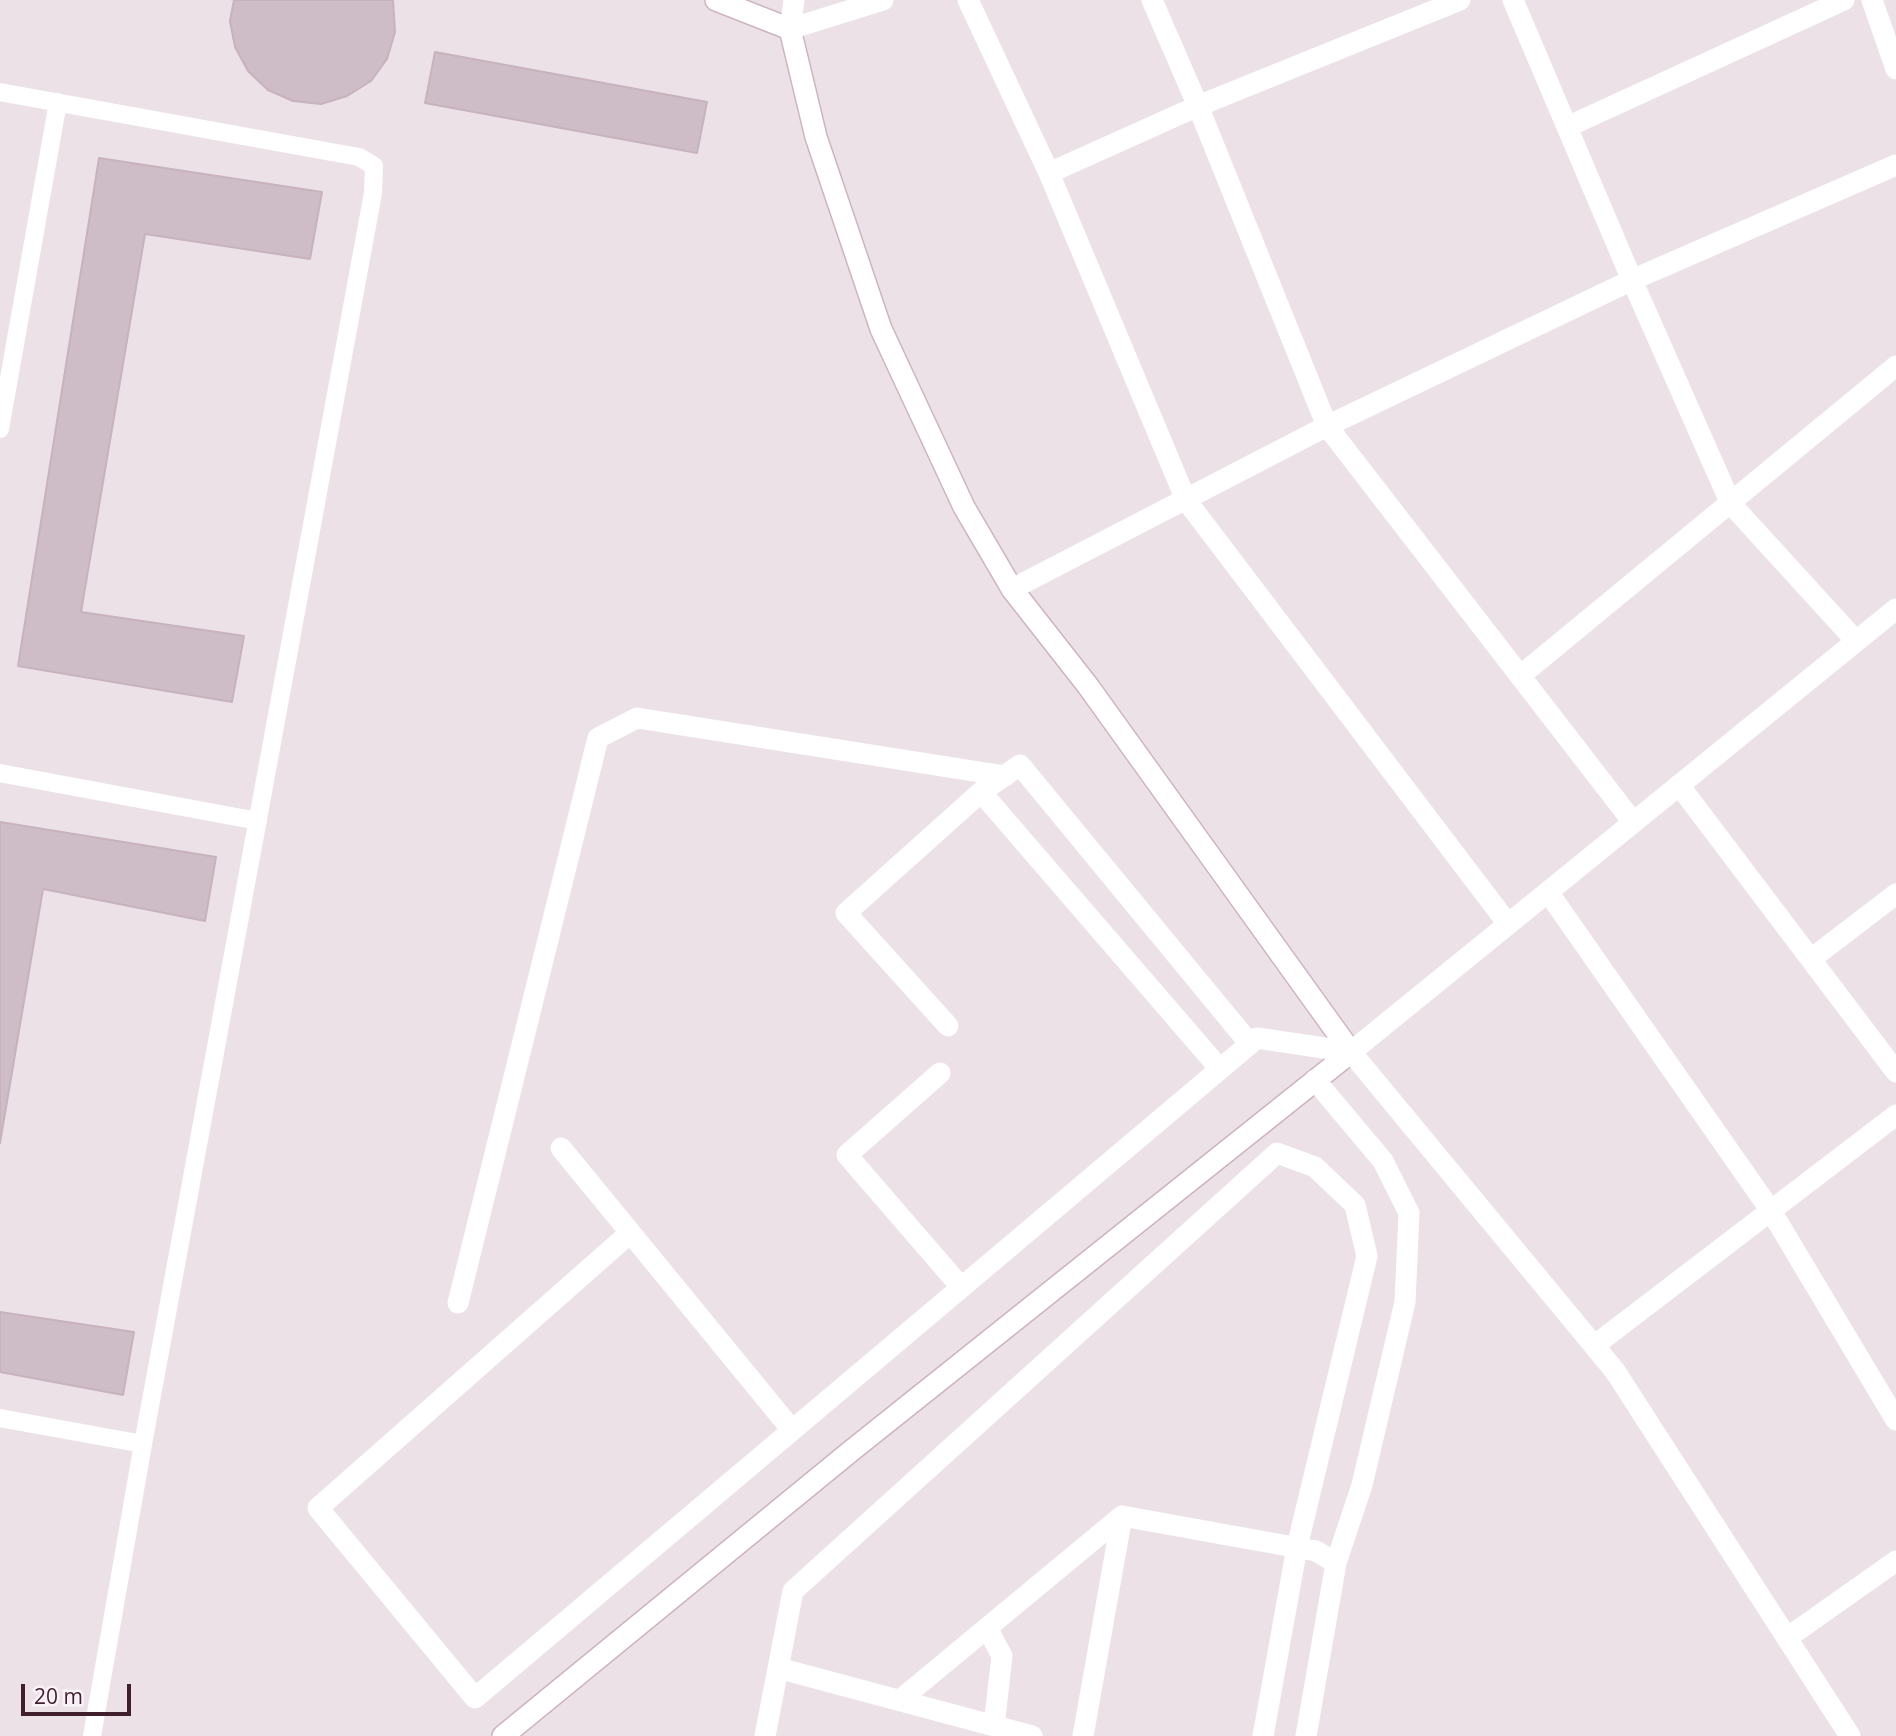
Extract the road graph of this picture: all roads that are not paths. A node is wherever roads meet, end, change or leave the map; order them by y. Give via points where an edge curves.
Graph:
1 (716, 0) edge
2 (794, 0) edge
3 (883, 0) edge
4 (968, 0) edge
5 (1152, 0) edge
6 (1460, 0) edge
7 (1513, 0) edge
8 (1844, 0) edge
9 (1872, 0) edge
10 (790, 29) junction
11 (1896, 69) edge
12 (0, 92) edge
13 (58, 102) junction
14 (1198, 106) junction
15 (1567, 127) junction
16 (1896, 165) edge
17 (1049, 173) junction
18 (1632, 280) junction
19 (1896, 366) edge
20 (1327, 426) junction
21 (0, 429) edge
22 (1186, 500) junction
23 (1731, 504) junction
24 (1012, 589) junction
25 (1896, 609) edge
26 (1856, 641) junction
27 (1520, 676) junction
28 (0, 772) edge
29 (1005, 776) junction
30 (1679, 785) junction
31 (981, 793) junction
32 (258, 821) junction
33 (1633, 822) junction
34 (1548, 892) junction
35 (1896, 894) edge
36 (1508, 924) junction
37 (1811, 958) junction
38 (948, 1026) dead end
39 (1250, 1044) junction
40 (1351, 1052) junction
41 (1220, 1069) junction
42 (1896, 1072) edge
43 (940, 1073) dead end
44 (1315, 1080) junction
45 (1896, 1115) edge
46 (561, 1148) dead end
47 (1771, 1211) junction
48 (630, 1233) junction
49 (961, 1287) junction
50 (458, 1303) dead end
51 (1595, 1345) junction
52 (0, 1418) edge
53 (1896, 1420) edge
54 (792, 1430) junction
55 (143, 1444) junction
56 (1122, 1516) junction
57 (1297, 1547) junction
58 (1896, 1561) edge
59 (1336, 1563) junction
60 (987, 1628) junction
61 (1787, 1638) junction
62 (779, 1668) junction
63 (900, 1700) junction
64 (994, 1726) junction
65 (92, 1736) edge
66 (503, 1736) edge
67 (765, 1736) edge
68 (1032, 1736) edge
69 (1083, 1736) edge
70 (1263, 1736) edge
71 (1306, 1736) edge
72 (1850, 1736) edge

1 - 10 street
2 - 10 street
3 - 10 street
4 - 17 street
5 - 14 street
6 - 14 street
7 - 15 street
8 - 15 street
9 - 11 street
10 - 24 street via 816,137 881,328 964,508
12 - 13 lane
13 - 21 lane
13 - 32 lane via 359,158 374,166 373,193
14 - 17 street
14 - 20 street
15 - 18 street
16 - 18 street
17 - 22 street
18 - 20 street
18 - 23 street
19 - 23 street
20 - 22 street
20 - 27 street
22 - 24 street
22 - 36 street
23 - 26 street
23 - 27 street
24 - 40 street via 1088,686
25 - 26 street
26 - 30 street
27 - 33 street
28 - 32 lane
29 - 31 street
29 - 39 street via 1020,765
29 - 50 street via 637,718 598,738
30 - 33 street
30 - 37 street
31 - 38 street via 846,913
31 - 41 street
32 - 55 lane
33 - 34 street
34 - 36 street
34 - 47 street
35 - 37 street
36 - 40 street
37 - 42 street
39 - 40 street via 1257,1038
39 - 41 street
40 - 44 street
40 - 51 street
41 - 49 street
43 - 49 street via 847,1155
44 - 59 street via 1383,1161 1409,1213 1405,1302 1362,1485
44 - 66 street
45 - 47 street
46 - 48 street
47 - 51 street
47 - 53 street
48 - 54 street
48 - 54 street via 318,1508 475,1698
49 - 54 street
51 - 61 street
52 - 55 lane
55 - 65 lane
56 - 57 street
56 - 60 street
56 - 69 street
57 - 59 street via 1317,1551
57 - 62 street via 1367,1256 1355,1205 1315,1167 1277,1153 793,1591
57 - 70 street
58 - 61 street
59 - 71 street
60 - 63 street
60 - 64 street via 1002,1656
61 - 72 street
62 - 63 street
62 - 67 street
63 - 64 street
64 - 68 street

